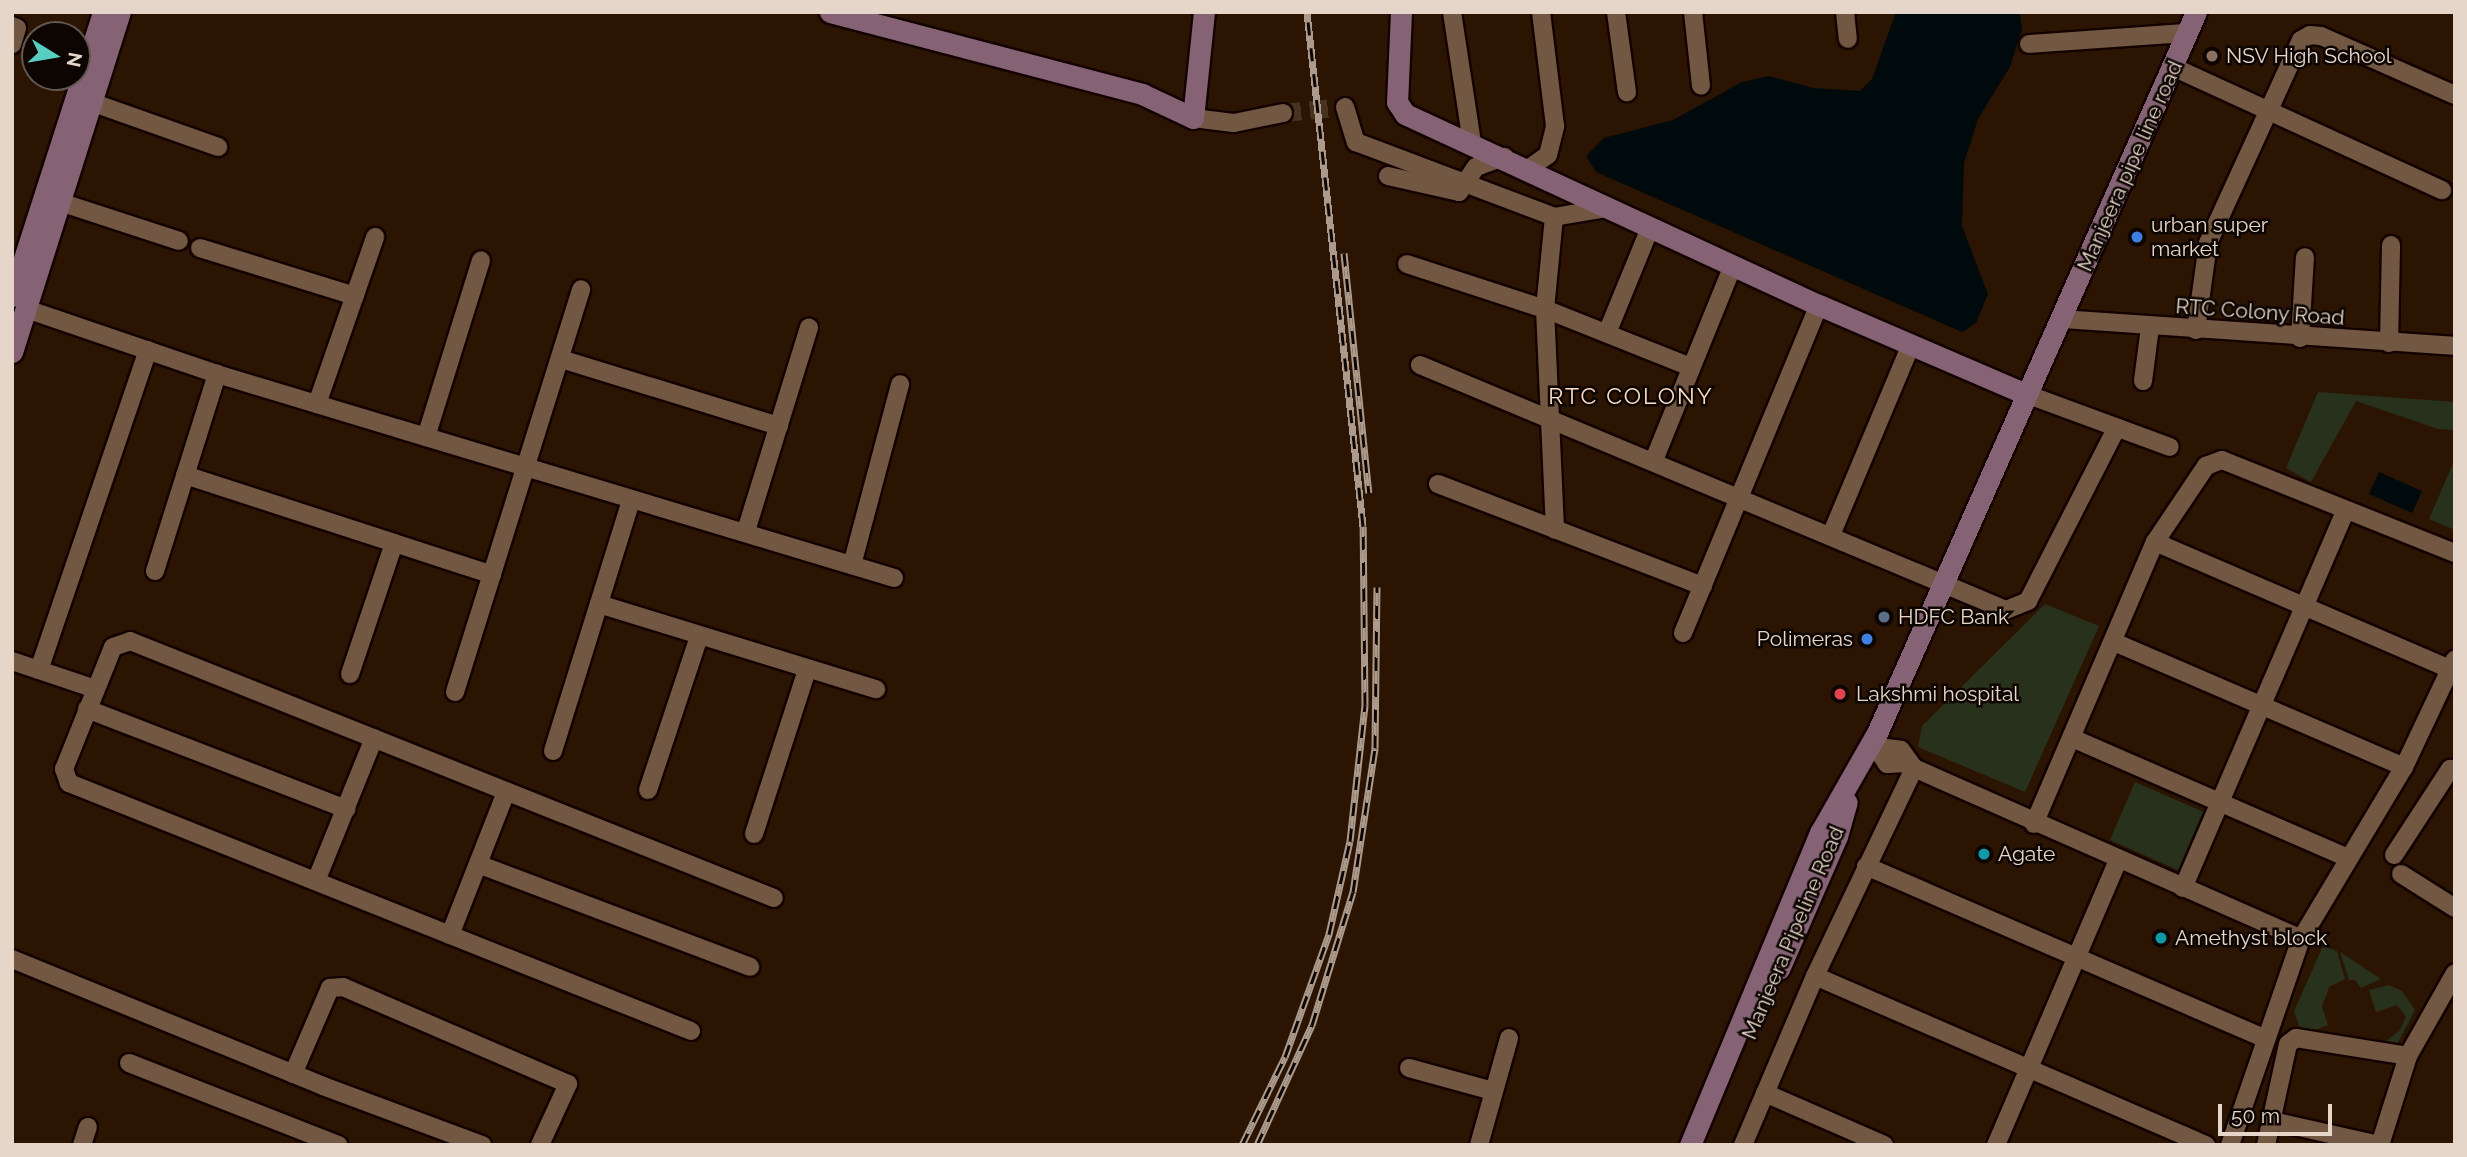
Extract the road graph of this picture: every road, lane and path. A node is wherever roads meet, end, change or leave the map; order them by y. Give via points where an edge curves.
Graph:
1 (103, 12) edge
2 (120, 12) edge
3 (830, 12) edge
4 (1203, 12) edge
5 (1401, 12) edge
6 (1452, 12) edge
7 (1541, 12) edge
8 (1616, 12) edge
9 (1693, 12) edge
10 (1846, 12) edge
11 (2196, 12) edge
12 (12, 26) edge
13 (2187, 33) junction
14 (1848, 39) dead end
15 (12, 44) edge
16 (2029, 44) dead end
17 (2173, 67) junction
18 (1701, 86) dead end
19 (1627, 92) dead end
20 (2455, 95) edge
21 (91, 103) junction
22 (1345, 107) dead end
23 (2266, 109) junction
24 (1283, 113) tunnel mouth
25 (1194, 118) junction
26 (1472, 142) junction
27 (218, 146) dead end
28 (1504, 157) junction
29 (1528, 169) junction
30 (1388, 176) dead end
31 (1468, 183) junction
32 (2442, 190) dead end
33 (60, 202) junction
34 (1607, 208) junction
35 (1555, 217) junction
36 (1650, 228) junction
37 (375, 237) dead end
38 (179, 241) dead end
39 (2391, 245) dead end
40 (200, 248) dead end
41 (2305, 257) dead end
42 (481, 260) dead end
43 (1406, 264) dead end
44 (1733, 265) junction
45 (581, 289) dead end
46 (355, 296) junction
47 (19, 303) edge
48 (1819, 305) junction
49 (1545, 309) junction
50 (2062, 319) junction
51 (2150, 327) junction
52 (809, 328) dead end
53 (2196, 330) junction
54 (1606, 333) junction
55 (2300, 338) junction
56 (2389, 343) junction
57 (1911, 345) junction
58 (2455, 346) edge
59 (148, 350) junction
60 (12, 352) edge
61 (561, 359) junction
62 (1420, 365) dead end
63 (1691, 367) junction
64 (217, 374) junction
65 (2143, 381) dead end
66 (900, 384) dead end
67 (2026, 394) junction
68 (317, 404) junction
69 (1552, 419) junction
70 (779, 426) junction
71 (2117, 426) junction
72 (426, 437) junction
73 (2170, 447) dead end
74 (1654, 460) junction
75 (525, 468) junction
76 (185, 475) junction
77 (1438, 484) dead end
78 (1738, 497) junction
79 (631, 500) junction
80 (2344, 511) junction
81 (1555, 530) junction
82 (746, 531) junction
83 (1831, 535) junction
84 (2155, 542) junction
85 (394, 543) junction
86 (2455, 553) edge
87 (852, 565) junction
88 (155, 571) dead end
89 (492, 576) junction
90 (894, 578) dead end
91 (1944, 585) junction
92 (1703, 586) junction
93 (599, 604) junction
94 (2304, 606) junction
95 (1684, 633) dead end
96 (699, 637) junction
97 (2114, 642) junction
98 (12, 661) edge
99 (2453, 664) edge
100 (39, 670) junction
101 (807, 670) junction
102 (12, 673) edge
103 (350, 674) dead end
104 (876, 689) dead end
105 (454, 692) dead end
106 (91, 699) junction
107 (2261, 705) junction
108 (374, 738) junction
109 (2072, 738) junction
110 (1874, 747) junction
111 (553, 751) dead end
112 (1910, 766) junction
113 (2403, 767) junction
114 (2455, 769) edge
115 (1853, 779) junction
116 (648, 790) dead end
117 (506, 792) junction
118 (2220, 802) junction
119 (346, 809) junction
120 (2034, 824) junction
121 (754, 834) dead end
122 (2394, 855) dead end
123 (2346, 857) junction
124 (2118, 860) junction
125 (478, 864) junction
126 (1866, 866) junction
127 (2401, 874) dead end
128 (316, 881) junction
129 (2183, 888) junction
130 (774, 898) dead end
131 (2455, 908) edge
132 (450, 935) junction
133 (2301, 939) junction
134 (2077, 957) junction
135 (12, 959) edge
136 (750, 967) dead end
137 (2455, 973) edge
138 (1815, 976) junction
139 (691, 1031) dead end
140 (1509, 1038) dead end
141 (2264, 1038) junction
142 (2407, 1056) junction
143 (129, 1063) dead end
144 (1409, 1068) dead end
145 (2029, 1069) junction
146 (293, 1074) junction
147 (1493, 1091) junction
148 (1765, 1093) junction
149 (2272, 1121) junction
150 (88, 1127) dead end
151 (82, 1145) edge
152 (338, 1145) edge
153 (482, 1145) edge
154 (540, 1145) edge
155 (1479, 1145) edge
156 (1690, 1145) edge
157 (1703, 1145) edge
158 (1743, 1145) edge
159 (1884, 1145) edge
160 (1996, 1145) edge
161 (2206, 1145) edge
162 (2230, 1145) edge
163 (2266, 1145) edge
164 (2379, 1145) edge

1 - 47 street
2 - 21 street
3 - 25 street via 1142,94
4 - 25 street
5 - 26 street via 1398,102 1415,120
6 - 26 street
7 - 29 street via 1555,126 1548,155
8 - 19 street
9 - 18 street
10 - 14 street
11 - 13 street, Manjeera pipe line road
12 - 15 street via 17,28
13 - 16 street
13 - 17 street, Manjeera pipe line road
17 - 23 street
17 - 50 street, Manjeera pipe line road
20 - 23 street via 2310,35 2301,40
21 - 27 street
21 - 33 street
22 - 31 street via 1356,142
23 - 32 street
23 - 53 street via 2204,256
24 - 25 street via 1234,123
26 - 28 street
28 - 29 street
28 - 31 street via 1476,167 1467,175
29 - 34 street
30 - 31 street via 1446,191 1459,192
31 - 35 street
33 - 38 street
33 - 47 street
34 - 35 street
34 - 36 street
35 - 49 street
36 - 44 street
36 - 54 street
37 - 46 street
39 - 56 street
40 - 46 street
41 - 55 street
42 - 72 street
43 - 49 street
44 - 48 street
44 - 63 street
45 - 61 street
46 - 68 street
47 - 59 street
47 - 60 street
48 - 57 street
48 - 78 street
49 - 54 street
49 - 69 street
50 - 51 street, RTC Colony Road
50 - 67 street, Manjeera pipe line road
51 - 53 street, RTC Colony Road
51 - 65 street
52 - 70 street
53 - 55 street, RTC Colony Road
54 - 63 street
55 - 56 street, RTC Colony Road
56 - 58 street, RTC Colony Road
57 - 67 street
57 - 83 street
59 - 64 street
59 - 100 street
61 - 70 street
61 - 75 street
62 - 69 street
63 - 74 street
64 - 68 street
64 - 76 street
66 - 87 street
67 - 71 street
67 - 91 street, Manjeera pipe line road
68 - 72 street
69 - 74 street
69 - 81 street
70 - 82 street
71 - 73 street
71 - 91 street via 2028,601 2006,610
72 - 75 street
74 - 78 street
75 - 79 street
75 - 89 street
76 - 85 street
76 - 88 street
77 - 81 street
78 - 83 street
78 - 92 street
79 - 82 street
79 - 93 street
80 - 84 street via 2216,461 2206,467
80 - 86 street
80 - 94 street
81 - 92 street
82 - 87 street
83 - 91 street
84 - 94 street
84 - 97 street
85 - 89 street
85 - 103 street
87 - 90 street
89 - 105 street
91 - 110 street, Manjeera pipe line road
92 - 95 street
93 - 96 street
93 - 111 street
94 - 99 street
94 - 107 street
96 - 101 street
96 - 116 street
97 - 107 street
97 - 109 street
98 - 100 street
99 - 113 street
100 - 106 street
101 - 104 street
101 - 121 street
102 - 106 street
106 - 108 street via 115,643 130,641
106 - 119 street
106 - 128 street via 64,769 69,783
107 - 113 street
107 - 118 street
108 - 117 street
108 - 119 street
109 - 118 street
109 - 120 street
110 - 112 street via 1901,750
110 - 115 street, Manjeera pipe line road
112 - 120 street
112 - 126 street
113 - 123 street
114 - 122 street via 2450,769
115 - 156 street, Manjeera Pipeline Road via 1821,831
115 - 157 street, Manjeera Pipeline Road via 1837,836
117 - 125 street
117 - 130 street
118 - 123 street
118 - 129 street
119 - 128 street
120 - 124 street
123 - 133 street
124 - 129 street
124 - 134 street
125 - 132 street
125 - 136 street
126 - 134 street
126 - 138 street
127 - 131 street
128 - 132 street
129 - 133 street
132 - 139 street
133 - 141 street
134 - 141 street
134 - 145 street
135 - 146 street
137 - 142 street
138 - 145 street
138 - 148 street
140 - 147 street
141 - 162 street
142 - 149 street via 2296,1038 2288,1044
142 - 164 street
143 - 152 street
144 - 147 street
145 - 160 street
145 - 161 street
146 - 153 street
146 - 154 street via 330,988 343,987 568,1084
147 - 155 street
148 - 158 street
148 - 159 street
149 - 163 street
149 - 164 street
150 - 151 street

